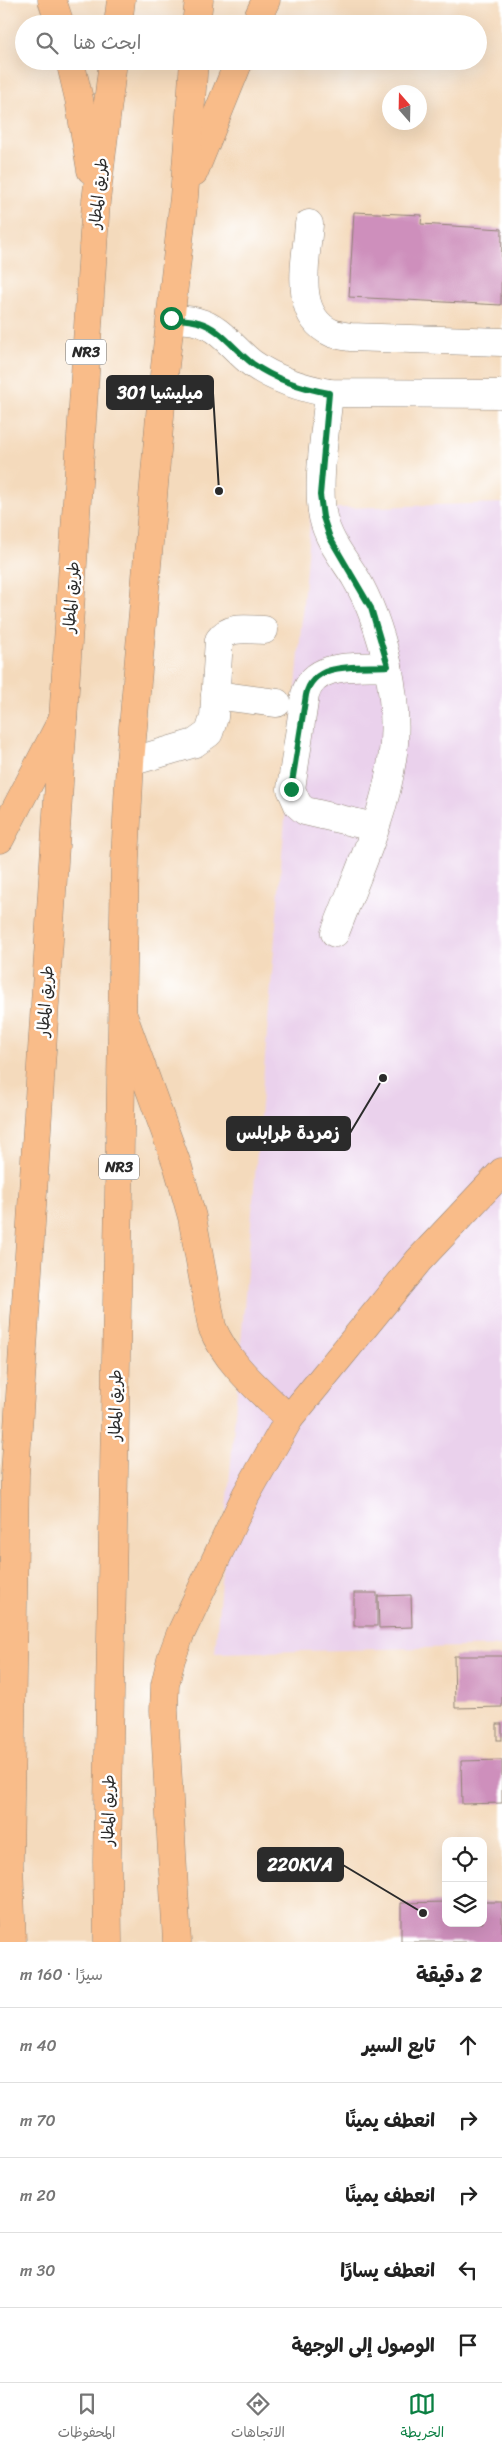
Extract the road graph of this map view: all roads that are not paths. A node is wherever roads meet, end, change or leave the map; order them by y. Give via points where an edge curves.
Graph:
1 (52, 0) edge
2 (121, 0) edge
3 (199, 0) edge
4 (266, 0) edge
5 (57, 15) edge
6 (119, 15) edge
7 (197, 15) edge
8 (259, 15) edge
9 (72, 70) edge
10 (112, 70) edge
11 (193, 70) edge
12 (235, 70) edge
13 (184, 197) junction
14 (96, 201) junction
15 (310, 224) dead end
16 (171, 318) junction
17 (502, 342) edge
18 (329, 393) junction
19 (502, 394) edge
20 (264, 630) dead end
21 (388, 666) junction
22 (215, 695) junction
23 (277, 703) dead end
24 (64, 718) junction
25 (130, 762) junction
26 (374, 827) junction
27 (0, 839) edge
28 (336, 933) dead end
29 (124, 1018) junction
30 (502, 1172) edge
31 (289, 1419) junction
32 (5, 1473) edge
33 (5, 1793) edge
34 (5, 1838) edge
35 (12, 1942) edge
36 (108, 1942) edge
37 (177, 1942) edge

1 - 5 main road
2 - 6 main road
3 - 7 main road
4 - 8 main road
9 - 14 main road
10 - 14 main road, طريق المطار / NR3
11 - 13 main road, طريق المطار / NR3
12 - 13 main road
13 - 16 main road, طريق المطار / NR3
14 - 24 main road, طريق المطار / NR3
15 - 17 street via 305,301 315,320 331,332 350,338
16 - 18 street via 198,322 220,333 252,363 275,378 304,389
16 - 25 main road, طريق المطار / NR3
18 - 19 street
18 - 21 street via 320,495 323,517 330,538 371,608
20 - 22 street via 239,629 224,634 217,647
21 - 26 street via 394,724 392,760
21 - 26 street via 325,670 311,681 291,789 293,798 306,811
22 - 23 street
22 - 25 street via 213,725 203,739
24 - 27 main road
24 - 32 main road, طريق المطار / NR3
25 - 29 main road, طريق المطار / NR3 via 125,860
26 - 28 street
29 - 31 main road via 178,1167 192,1217 212,1327 218,1342 226,1355
29 - 36 main road, طريق المطار / NR3
30 - 31 main road via 420,1260
31 - 37 main road via 246,1495 180,1635 165,1685
32 - 33 main road, طريق المطار / NR3
33 - 34 main road, طريق المطار / NR3
34 - 35 main road, طريق المطار / NR3

